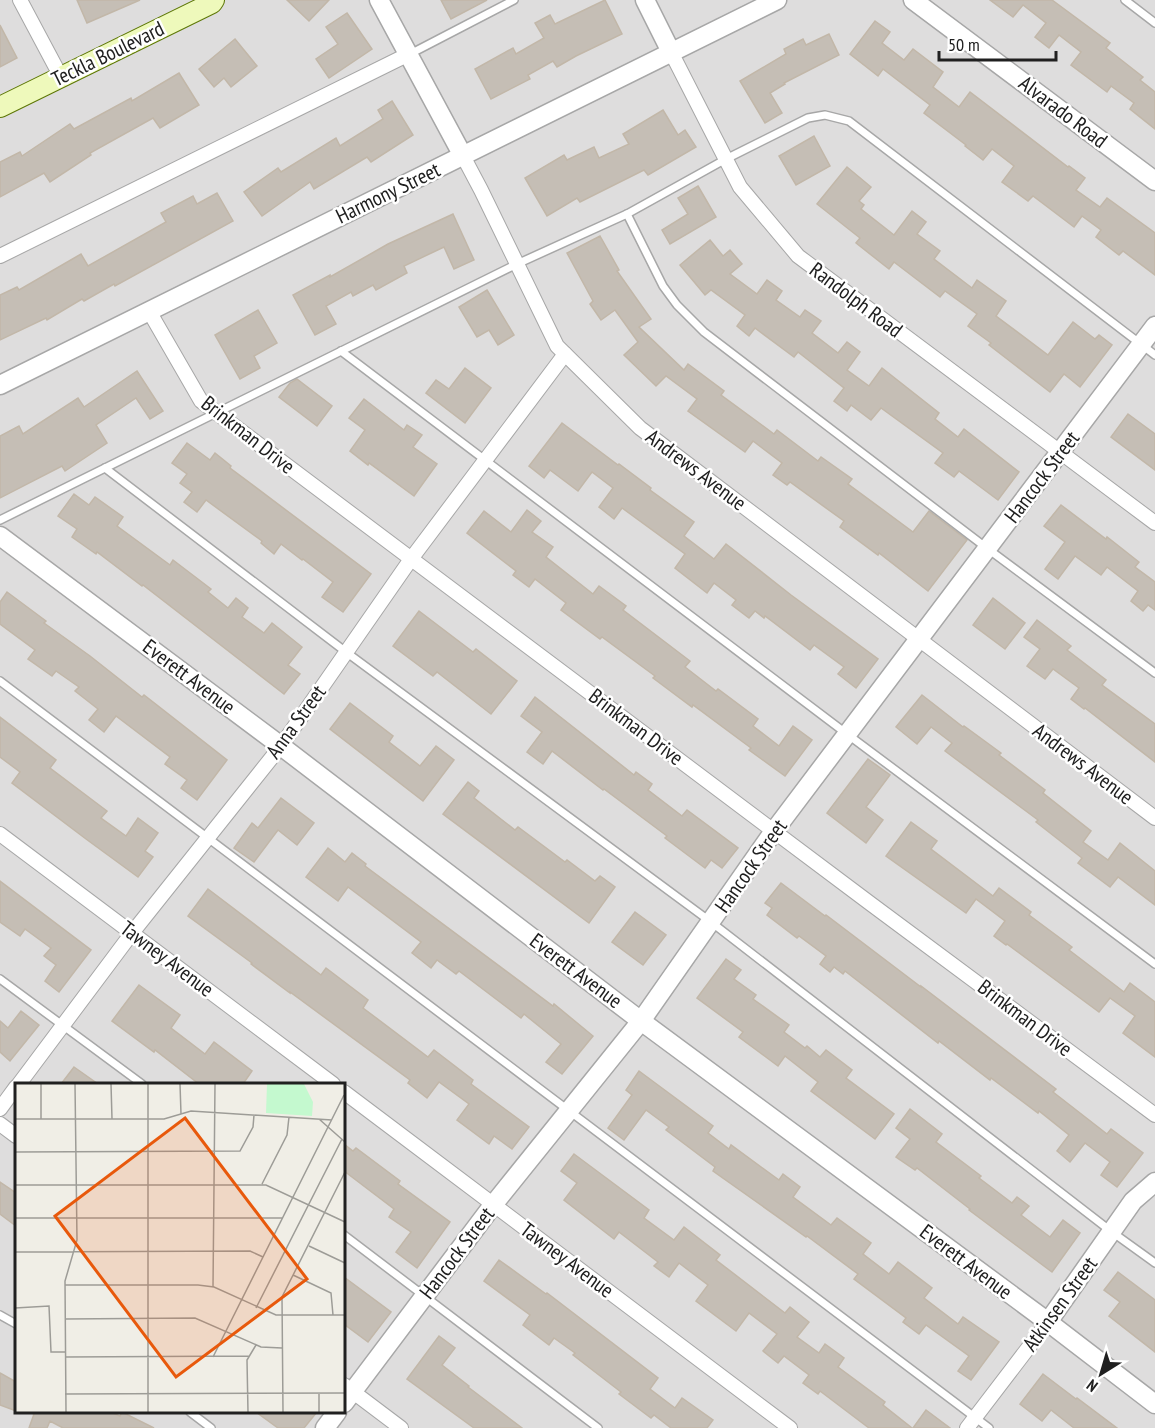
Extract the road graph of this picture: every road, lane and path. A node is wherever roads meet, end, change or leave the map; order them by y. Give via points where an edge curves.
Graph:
1 (20, 0) edge
2 (214, 0) edge
3 (379, 0) edge
4 (514, 0) edge
5 (645, 0) edge
6 (777, 0) edge
7 (913, 0) edge
8 (1125, 0) edge
9 (1155, 23) edge
10 (672, 52) junction
11 (409, 54) junction
12 (61, 77) junction
13 (0, 107) edge
14 (463, 156) junction
15 (726, 159) junction
16 (1155, 181) edge
17 (627, 214) junction
18 (0, 256) edge
19 (517, 264) junction
20 (149, 311) junction
21 (1155, 326) edge
22 (1148, 350) edge
23 (341, 351) junction
24 (565, 354) junction
25 (0, 385) edge
26 (216, 413) junction
27 (1060, 452) junction
28 (485, 460) junction
29 (105, 468) junction
30 (0, 520) edge
31 (1155, 523) edge
32 (0, 536) edge
33 (987, 549) junction
34 (411, 559) junction
35 (919, 639) junction
36 (346, 652) junction
37 (1155, 674) edge
38 (0, 681) edge
39 (848, 734) junction
40 (281, 746) junction
41 (1155, 818) edge
42 (774, 831) junction
43 (0, 834) edge
44 (208, 837) junction
45 (711, 922) junction
46 (132, 933) junction
47 (1155, 964) edge
48 (0, 979) edge
49 (641, 1021) junction
50 (63, 1026) junction
51 (20, 1083) edge
52 (141, 1083) edge
53 (332, 1083) edge
54 (15, 1090) edge
55 (345, 1093) edge
56 (0, 1109) edge
57 (568, 1111) junction
58 (1155, 1115) edge
59 (0, 1124) edge
60 (15, 1135) edge
61 (1155, 1182) edge
62 (493, 1205) junction
63 (1112, 1232) junction
64 (345, 1236) edge
65 (1155, 1263) edge
66 (425, 1296) junction
67 (1, 1317) edge
68 (1048, 1322) junction
69 (15, 1324) edge
70 (346, 1393) edge
71 (1155, 1404) edge
72 (191, 1413) edge
73 (336, 1413) edge
74 (971, 1423) edge
75 (211, 1428) edge
76 (325, 1428) edge
77 (401, 1428) edge
78 (598, 1428) edge
79 (790, 1428) edge
80 (989, 1428) edge

1 - 12 street
2 - 12 main road, Teckla Boulevard
3 - 11 street, Andrews Avenue
4 - 11 lane
5 - 10 street, Randolph Road
6 - 10 street, Harmony Street
7 - 16 street, Alvarado Road
8 - 9 lane
10 - 14 street, Harmony Street
10 - 15 street, Randolph Road
11 - 14 street, Andrews Avenue
11 - 18 street
12 - 13 main road, Teckla Boulevard
14 - 19 street, Andrews Avenue
14 - 20 street, Harmony Street
15 - 17 lane
15 - 22 lane via 808,118 825,115 849,121
15 - 27 street, Randolph Road via 740,187 798,256
17 - 19 lane
17 - 33 lane via 663,286 704,332
19 - 23 lane
19 - 24 street, Andrews Avenue via 556,345
20 - 25 street, Harmony Street
20 - 26 street, Brinkman Drive via 201,401
21 - 22 street, Hancock Street
22 - 27 street, Hancock Street
23 - 26 lane
23 - 28 lane
24 - 28 street, Anna Street
24 - 35 street, Andrews Avenue via 640,428
26 - 29 lane
26 - 34 street, Brinkman Drive
27 - 31 street, Randolph Road
27 - 33 street, Hancock Street
28 - 34 street, Anna Street
28 - 39 lane
29 - 30 lane
29 - 36 lane
32 - 40 street, Everett Avenue
33 - 35 street, Hancock Street
33 - 37 lane
34 - 36 street, Anna Street
34 - 42 street, Brinkman Drive
35 - 39 street, Hancock Street
35 - 41 street, Andrews Avenue
36 - 40 street, Anna Street
36 - 45 lane
38 - 44 lane
39 - 42 street, Hancock Street
39 - 47 lane
40 - 44 street, Anna Street
40 - 49 street, Everett Avenue
42 - 45 street, Hancock Street
42 - 58 street, Brinkman Drive
43 - 46 street, Tawney Avenue
44 - 46 street, Anna Street
44 - 57 lane
45 - 49 street, Hancock Street
45 - 63 lane
46 - 50 street, Anna Street
46 - 53 street, Tawney Avenue
48 - 50 lane
49 - 57 street, Hancock Street
49 - 68 street, Everett Avenue
50 - 51 street, Anna Street
50 - 52 lane
54 - 56 street, Anna Street
55 - 62 street, Tawney Avenue
57 - 62 street, Hancock Street
57 - 74 lane
59 - 60 street
61 - 63 street, Atkinsen Street via 1133,1201
62 - 66 street, Hancock Street
62 - 79 street, Tawney Avenue
63 - 65 lane
63 - 68 street, Atkinsen Street
64 - 66 lane
66 - 70 street, Hancock Street
66 - 78 lane
67 - 69 lane
68 - 71 street, Everett Avenue
68 - 74 street, Atkinsen Street
70 - 77 street
72 - 75 lane
73 - 76 street
74 - 80 lane

